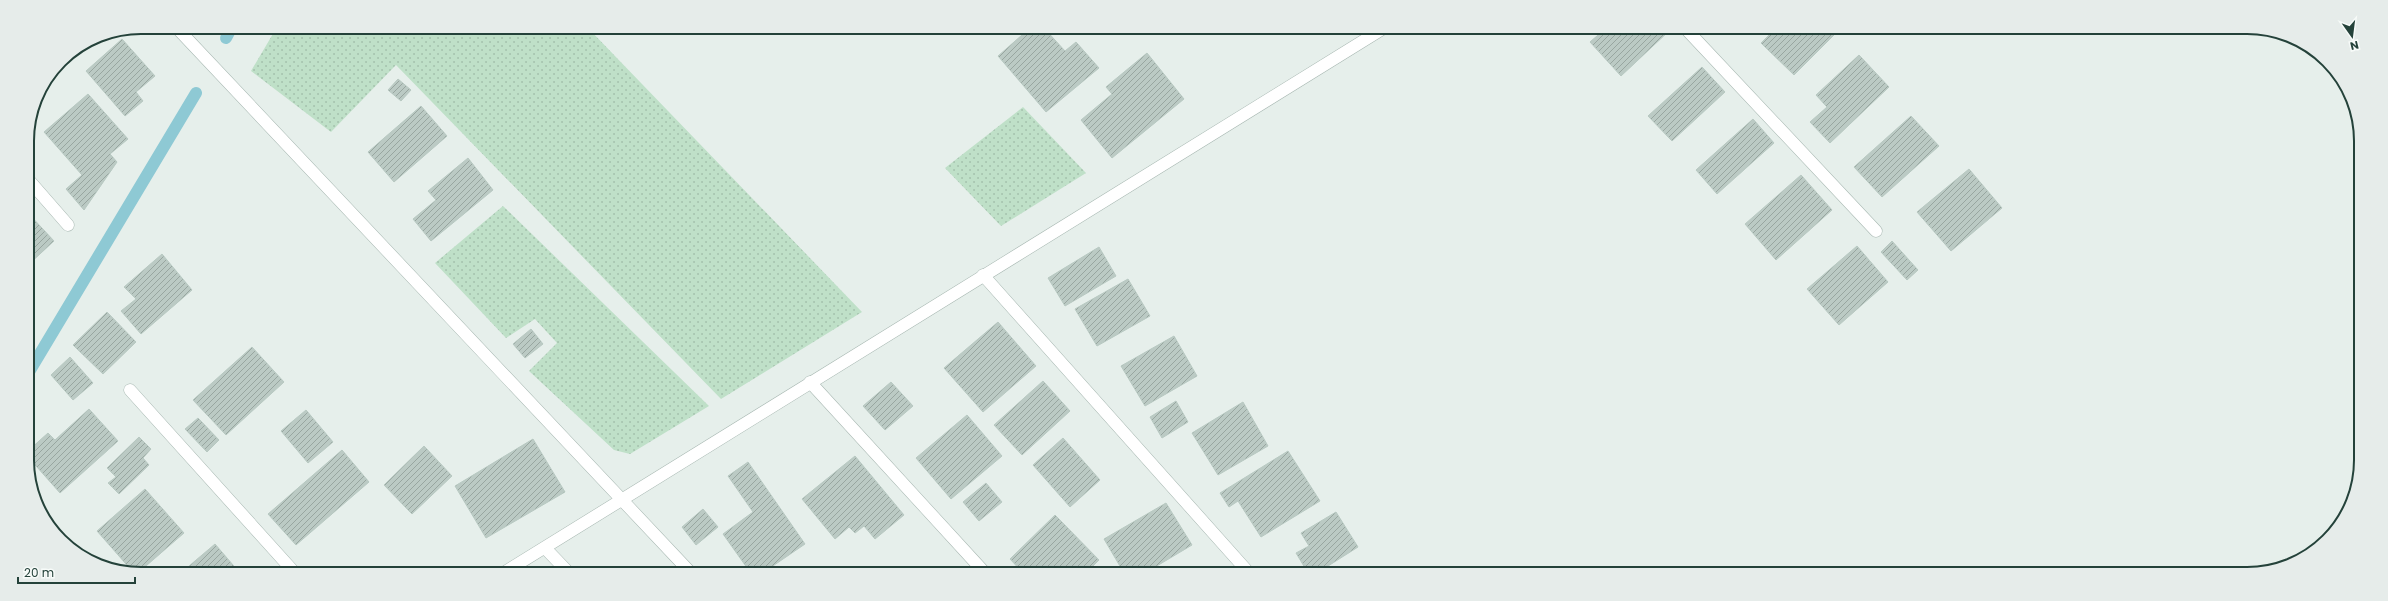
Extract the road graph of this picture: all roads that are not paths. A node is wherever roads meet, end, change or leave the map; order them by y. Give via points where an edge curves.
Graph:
1 (183, 34) edge
2 (1374, 34) edge
3 (1691, 34) edge
4 (34, 185) edge
5 (68, 225) dead end
6 (1876, 231) dead end
7 (983, 275) junction
8 (810, 382) junction
9 (130, 390) dead end
10 (624, 500) junction
11 (545, 548) junction
12 (289, 567) edge
13 (513, 567) edge
14 (563, 567) edge
15 (685, 567) edge
16 (980, 567) edge
17 (1244, 567) edge

1 - 10 street
2 - 7 street
3 - 6 street
4 - 5 street
7 - 8 street
7 - 17 street
8 - 10 street
8 - 16 street
9 - 12 street
10 - 11 street
10 - 15 street
11 - 13 street
11 - 14 street

